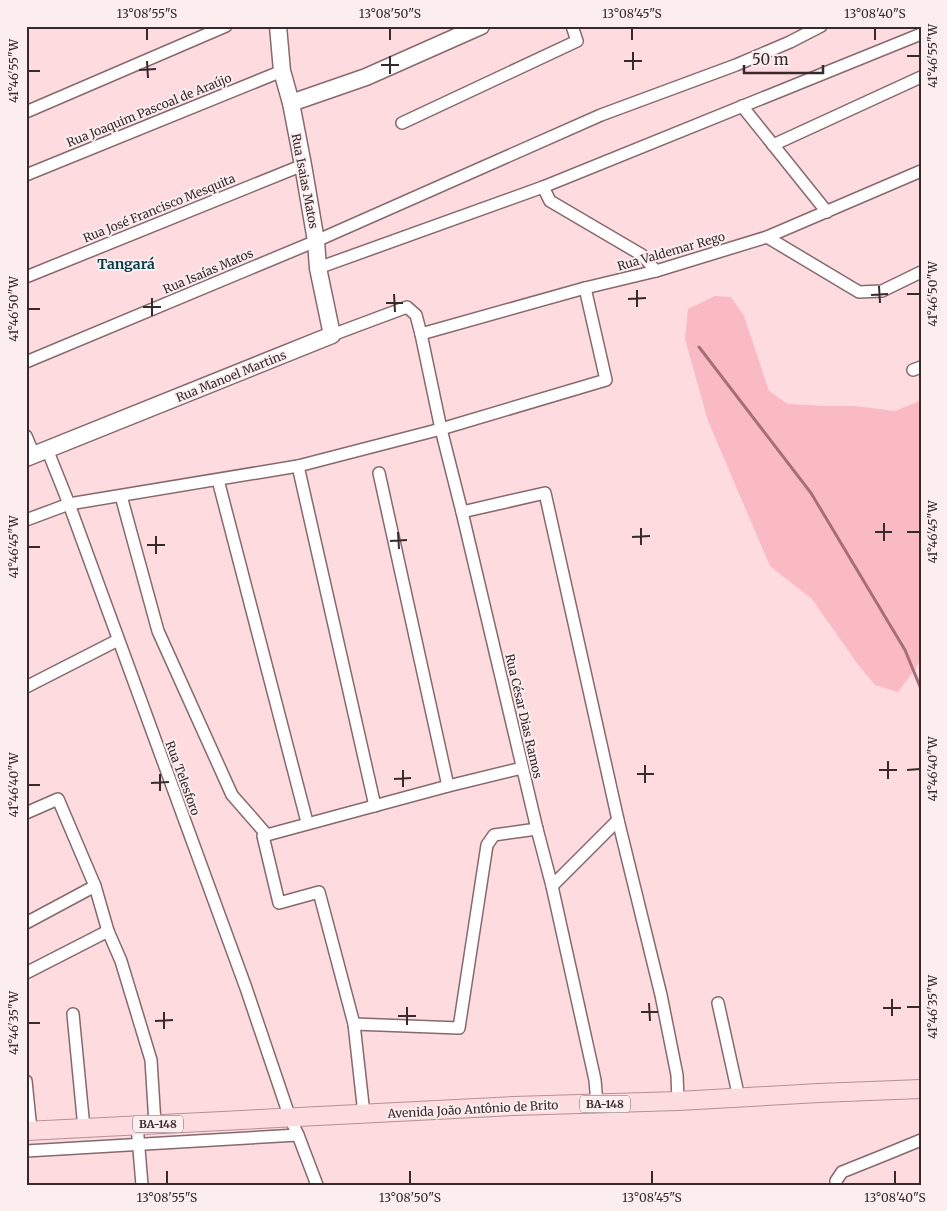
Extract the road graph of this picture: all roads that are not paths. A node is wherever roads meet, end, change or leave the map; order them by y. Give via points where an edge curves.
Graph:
1 (226, 26) edge
2 (278, 26) edge
3 (480, 26) edge
4 (572, 26) edge
5 (821, 26) edge
6 (921, 34) edge
7 (282, 70) junction
8 (921, 77) edge
9 (291, 103) junction
10 (742, 106) junction
11 (26, 112) edge
12 (402, 122) dead end
13 (773, 145) junction
14 (303, 165) junction
15 (921, 171) edge
16 (26, 175) edge
17 (543, 187) junction
18 (826, 212) junction
19 (767, 237) junction
20 (316, 241) junction
21 (318, 268) junction
22 (656, 271) junction
23 (921, 272) edge
24 (26, 277) edge
25 (585, 288) junction
26 (421, 334) junction
27 (332, 335) junction
28 (26, 362) edge
29 (441, 429) junction
30 (26, 436) edge
31 (36, 454) edge
32 (298, 466) junction
33 (379, 473) dead end
34 (218, 480) junction
35 (121, 496) junction
36 (69, 504) junction
37 (462, 512) junction
38 (26, 520) edge
39 (118, 640) junction
40 (26, 687) edge
41 (522, 768) junction
42 (448, 786) junction
43 (374, 806) junction
44 (26, 813) edge
45 (618, 820) junction
46 (307, 822) dead end
47 (537, 829) junction
48 (267, 835) junction
49 (95, 886) junction
50 (552, 886) junction
51 (26, 923) edge
52 (108, 931) junction
53 (26, 972) edge
54 (718, 1003) dead end
55 (73, 1014) dead end
56 (354, 1024) junction
57 (26, 1081) edge
58 (921, 1089) edge
59 (739, 1098) junction
60 (678, 1102) junction
61 (597, 1104) junction
62 (364, 1114) junction
63 (290, 1118) junction
64 (154, 1124) junction
65 (137, 1125) junction
66 (84, 1128) junction
67 (29, 1130) edge
68 (298, 1135) junction
69 (921, 1140) edge
70 (139, 1145) junction
71 (26, 1151) edge
72 (142, 1185) edge
73 (317, 1185) edge
74 (836, 1185) edge

1 - 11 street
2 - 7 street, Rua Isaias Matos
3 - 9 street via 366,77
4 - 12 street via 577,41
5 - 20 street, Rua Isaías Matos via 736,65 601,115
6 - 10 street
7 - 9 street, Rua Isaias Matos
7 - 16 street, Rua Joaquim Pascoal de Araújo
8 - 13 street
9 - 14 street, Rua Isaias Matos
10 - 13 street
10 - 17 street
13 - 18 street
14 - 20 street, Rua Isaias Matos
14 - 24 street, Rua José Francisco Mesquita
15 - 18 street, Rua Valdemar Rego
17 - 21 street
17 - 22 street via 550,201 642,255
18 - 19 street, Rua Valdemar Rego
19 - 22 street, Rua Valdemar Rego
19 - 23 street via 859,292 882,291
20 - 21 street, Rua Isaias Matos
20 - 28 street, Rua Isaías Matos
21 - 27 street, Rua Isaias Matos
22 - 25 street, Rua Valdemar Rego
25 - 26 street, Rua Valdemar Rego
25 - 29 street via 606,380
26 - 27 street, Rua Manoel Martins via 416,315 407,307
26 - 29 street, Rua César Dias Ramos
27 - 31 street, Rua Manoel Martins
29 - 32 street
29 - 37 street, Rua César Dias Ramos
30 - 31 street, Rua Telesforo
31 - 36 street, Rua Telesforo
32 - 34 street
32 - 43 street
33 - 42 street
34 - 35 street
34 - 46 street
35 - 36 street
35 - 48 street via 158,631 232,795
36 - 38 street
36 - 39 street, Rua Telesforo
37 - 41 street, Rua César Dias Ramos
37 - 45 street via 545,493
39 - 40 street
39 - 63 street, Rua Telesforo via 246,988
41 - 42 street
41 - 47 street, Rua César Dias Ramos
42 - 43 street
43 - 48 street
44 - 49 street via 58,799
45 - 50 street
45 - 60 street via 661,995 677,1075
47 - 50 street, Rua César Dias Ramos
47 - 56 street via 494,835 487,845 460,1028
48 - 56 street via 263,836 280,903 319,892
49 - 51 street
49 - 52 street
50 - 61 street, Rua César Dias Ramos via 595,1080
52 - 53 street
52 - 64 street via 121,961 151,1060
54 - 59 street
55 - 66 street
56 - 62 street
57 - 67 street
58 - 59 main road, Avenida João Antônio de Brito / BA-148
59 - 60 main road, Avenida João Antônio de Brito / BA-148
60 - 61 main road, Avenida João Antônio de Brito / BA-148
61 - 62 main road, Avenida João Antônio de Brito / BA-148
62 - 63 main road, Avenida João Antônio de Brito / BA-148
63 - 64 main road, Avenida João Antônio de Brito / BA-148
63 - 68 street, Rua Telesforo
64 - 65 main road, Avenida João Antônio de Brito / BA-148
65 - 66 main road, Avenida João Antônio de Brito / BA-148
65 - 70 street
66 - 67 main road, Avenida João Antônio de Brito / BA-148
68 - 70 street
68 - 73 street, Rua Telesforo
69 - 74 street via 842,1172
70 - 71 street
70 - 72 street

